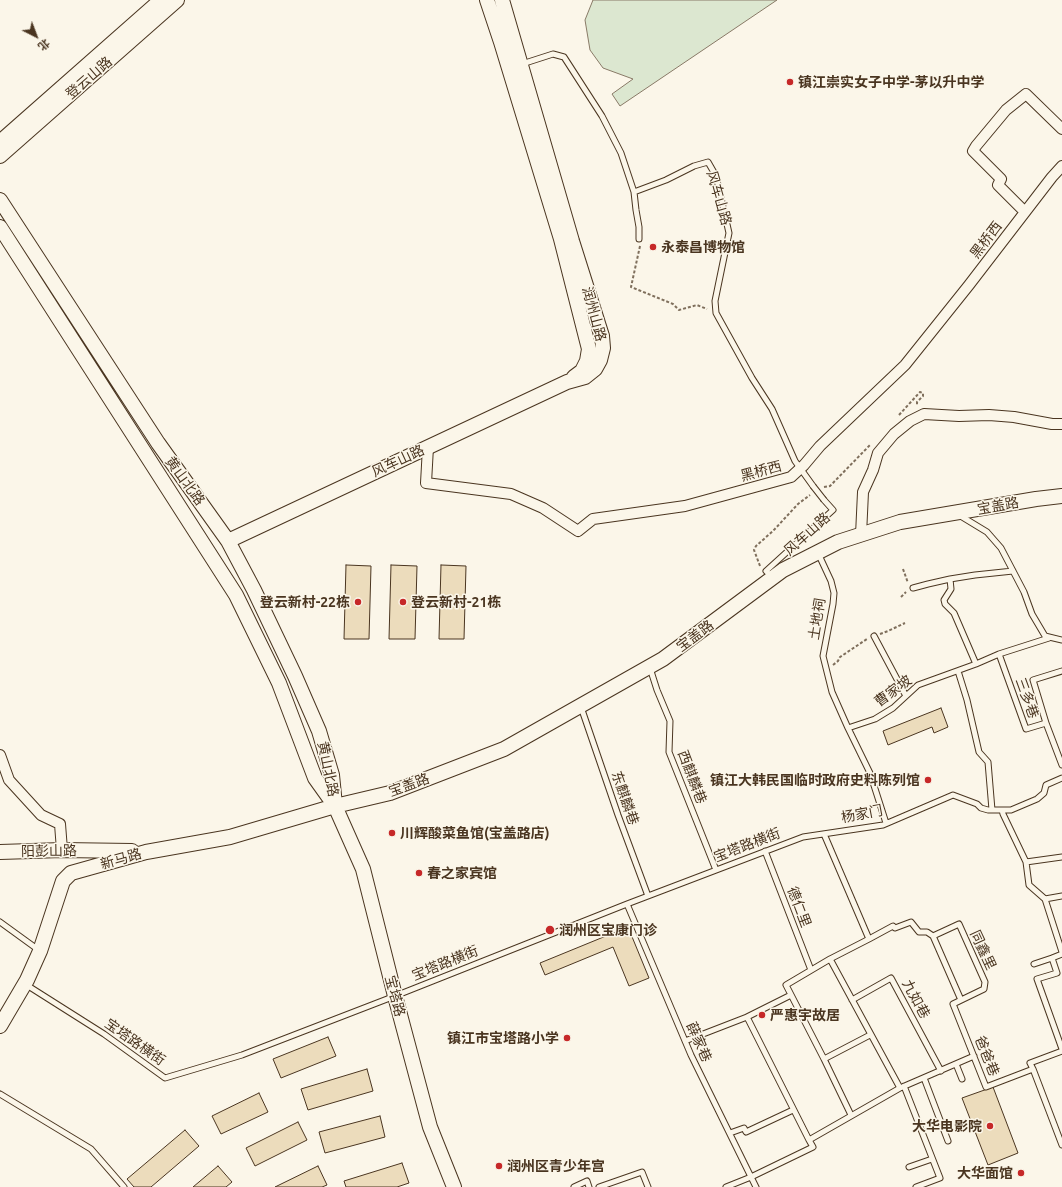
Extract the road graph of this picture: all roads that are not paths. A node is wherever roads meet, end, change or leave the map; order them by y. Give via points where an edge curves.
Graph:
1 (161, 0) edge
2 (177, 0) edge
3 (487, 0) edge
4 (502, 0) edge
5 (514, 66) junction
6 (1062, 129) edge
7 (0, 142) edge
8 (0, 156) edge
9 (1062, 166) edge
10 (634, 192) junction
11 (0, 200) edge
12 (1025, 212) junction
13 (0, 227) edge
14 (639, 239) road end
15 (567, 382) joint
16 (1062, 424) edge
17 (428, 447) junction
18 (800, 469) junction
19 (1062, 496) edge
20 (955, 513) junction
21 (861, 535) junction
22 (228, 540) junction
23 (818, 552) junction
24 (1012, 571) junction
25 (769, 574) junction
26 (950, 579) junction
27 (911, 587) road end
28 (874, 636) road end
29 (1052, 638) junction
30 (1062, 640) edge
31 (999, 654) junction
32 (976, 664) junction
33 (650, 667) junction
34 (958, 671) junction
35 (1062, 671) edge
36 (906, 696) junction
37 (580, 706) junction
38 (1046, 723) junction
39 (848, 728) junction
40 (0, 755) edge
41 (1062, 766) edge
42 (1062, 778) edge
43 (335, 806) junction
44 (992, 810) junction
45 (1002, 810) junction
46 (886, 823) junction
47 (824, 834) junction
48 (62, 850) junction
49 (0, 852) edge
50 (146, 852) junction
51 (765, 852) junction
52 (1062, 857) edge
53 (1026, 862) junction
54 (716, 870) junction
55 (648, 896) junction
56 (1062, 896) edge
57 (1045, 899) junction
58 (627, 904) junction
59 (0, 922) edge
60 (933, 936) junction
61 (869, 938) junction
62 (40, 951) junction
63 (1062, 953) edge
64 (1052, 958) junction
65 (830, 959) junction
66 (1034, 964) dead end
67 (811, 970) junction
68 (24, 984) junction
69 (791, 995) junction
70 (395, 996) junction
71 (852, 1000) junction
72 (961, 1000) junction
73 (953, 1004) joint
74 (747, 1017) junction
75 (0, 1026) edge
76 (870, 1035) junction
77 (685, 1041) junction
78 (1062, 1050) edge
79 (974, 1056) junction
80 (824, 1058) junction
81 (956, 1064) junction
82 (1033, 1069) junction
83 (940, 1071) junction
84 (924, 1078) junction
85 (962, 1079) dead end
86 (902, 1087) junction
87 (0, 1094) edge
88 (793, 1110) junction
89 (851, 1115) junction
90 (730, 1133) junction
91 (809, 1140) junction
92 (948, 1141) dead end
93 (1062, 1144) edge
94 (932, 1159) junction
95 (909, 1167) dead end
96 (751, 1177) junction
97 (124, 1187) edge
98 (454, 1187) edge
99 (574, 1187) edge
100 (589, 1187) edge
101 (599, 1187) edge
102 (648, 1187) edge
103 (726, 1187) edge
104 (756, 1187) edge
105 (916, 1187) edge

1 - 7 street, 登云山路
2 - 8 street, 登云山路
3 - 5 street, 润州山路 via 501,42
4 - 5 street, 润州山路
5 - 10 lane via 553,54 564,57 602,116 621,153
5 - 15 street, 润州山路 via 589,349 582,371
6 - 12 street via 1026,94 1006,110 973,151 1001,179 998,184
9 - 12 street, 黑桥西
10 - 14 lane
10 - 18 lane, 风车山路 via 708,162 716,176 729,233 715,301 716,313 772,408
11 - 22 street, 黄山北路 via 158,443
12 - 18 street, 黑桥西 via 905,365 820,446
13 - 43 street, 黄山北路 via 236,595 279,683 315,778
15 - 17 street, 风车山路
16 - 21 street via 989,415 924,414 910,420 878,453 863,492
17 - 18 street, 黑桥西 via 426,483 511,494 543,508 578,531 594,519 685,506 791,477
17 - 22 street, 风车山路
18 - 25 lane, 风车山路, bridge via 833,510
19 - 20 street, 宝盖路
20 - 21 street, 宝盖路 via 900,522
20 - 24 lane via 987,532 1001,548
21 - 23 street, 宝盖路
22 - 43 street, 黄山北路 via 319,731 332,775
23 - 25 street, 宝盖路 via 783,570
23 - 39 lane, 土地祠 via 834,593 823,656 832,692
24 - 26 lane
24 - 29 lane via 1045,636
25 - 33 street, 宝盖路 via 663,660
26 - 27 lane
26 - 32 lane via 951,589 944,600 945,604 954,613
28 - 36 lane
29 - 30 lane
29 - 31 lane, 曹家坡
31 - 32 lane, 曹家坡
31 - 38 lane, 三多巷 via 1026,730
32 - 34 lane, 曹家坡
33 - 37 street, 宝盖路
33 - 54 lane, 西麒麟巷 via 670,721 669,752
34 - 36 lane, 曹家坡 via 918,685
34 - 44 lane via 979,752 988,762
35 - 38 lane, 三多巷 via 1033,680
36 - 39 lane, 曹家坡 via 875,719
37 - 43 street, 宝盖路 via 504,749 390,793
37 - 55 lane, 东麒麟巷
38 - 41 lane, 三多巷
39 - 46 lane, 土地祠 via 870,773
40 - 48 street via 9,780 41,815 60,824
42 - 45 lane, 杨家门 via 1046,785 1044,793 1037,799 1011,810
43 - 50 street, 新马路 via 230,837
43 - 70 street, 宝塔路 via 363,869
44 - 45 lane, 杨家门
44 - 46 lane, 杨家门 via 953,794
45 - 53 lane
46 - 47 lane, 杨家门
47 - 51 lane, 宝塔路横街 via 803,837
47 - 61 lane
48 - 49 street, 阳彭山路
48 - 50 street, 阳彭山路
50 - 62 street, 新马路 via 71,873 63,881
51 - 54 lane, 宝塔路横街
51 - 67 lane, 德仁里
52 - 53 lane
53 - 57 lane via 1029,885
54 - 55 lane, 宝塔路横街
55 - 58 lane, 宝塔路横街
56 - 57 lane
57 - 63 lane
58 - 70 lane, 宝塔路横街
58 - 77 lane, 薛家巷
59 - 62 lane
60 - 61 lane via 927,932 919,932 911,922 895,928 893,926
60 - 72 lane
60 - 72 lane, 同鑫里 via 958,924 985,982 984,989
61 - 65 lane
62 - 68 street, 新马路
63 - 64 lane
64 - 66 lane
64 - 78 lane via 1056,973 1037,979
65 - 67 lane
65 - 71 lane
67 - 69 lane via 786,985
68 - 70 lane, 宝塔路横街 via 104,1034 165,1078 242,1055
68 - 75 street, 新马路
69 - 74 lane
69 - 80 lane
70 - 98 street, 宝塔路 via 430,1127
71 - 76 lane
71 - 83 lane, 九如巷 via 891,978
72 - 73 lane, 同鑫里
73 - 79 lane, 爸爸巷
74 - 77 lane
74 - 88 lane
76 - 80 lane
76 - 86 lane
77 - 90 lane, 薛家巷
78 - 82 lane via 1030,1063
79 - 81 lane
79 - 82 lane, 爸爸巷 via 986,1087
80 - 89 lane
81 - 83 lane
81 - 85 lane
82 - 93 lane
83 - 84 lane
84 - 86 lane
84 - 92 lane
86 - 89 lane
86 - 94 lane
87 - 97 lane via 91,1149
88 - 90 lane via 746,1132 744,1128
88 - 91 lane
89 - 91 lane
90 - 96 lane, 薛家巷
91 - 96 lane via 813,1147
94 - 95 lane
94 - 105 lane via 940,1178
96 - 103 lane
96 - 104 lane, 薛家巷
99 - 100 lane via 587,1181
101 - 102 lane via 642,1172

